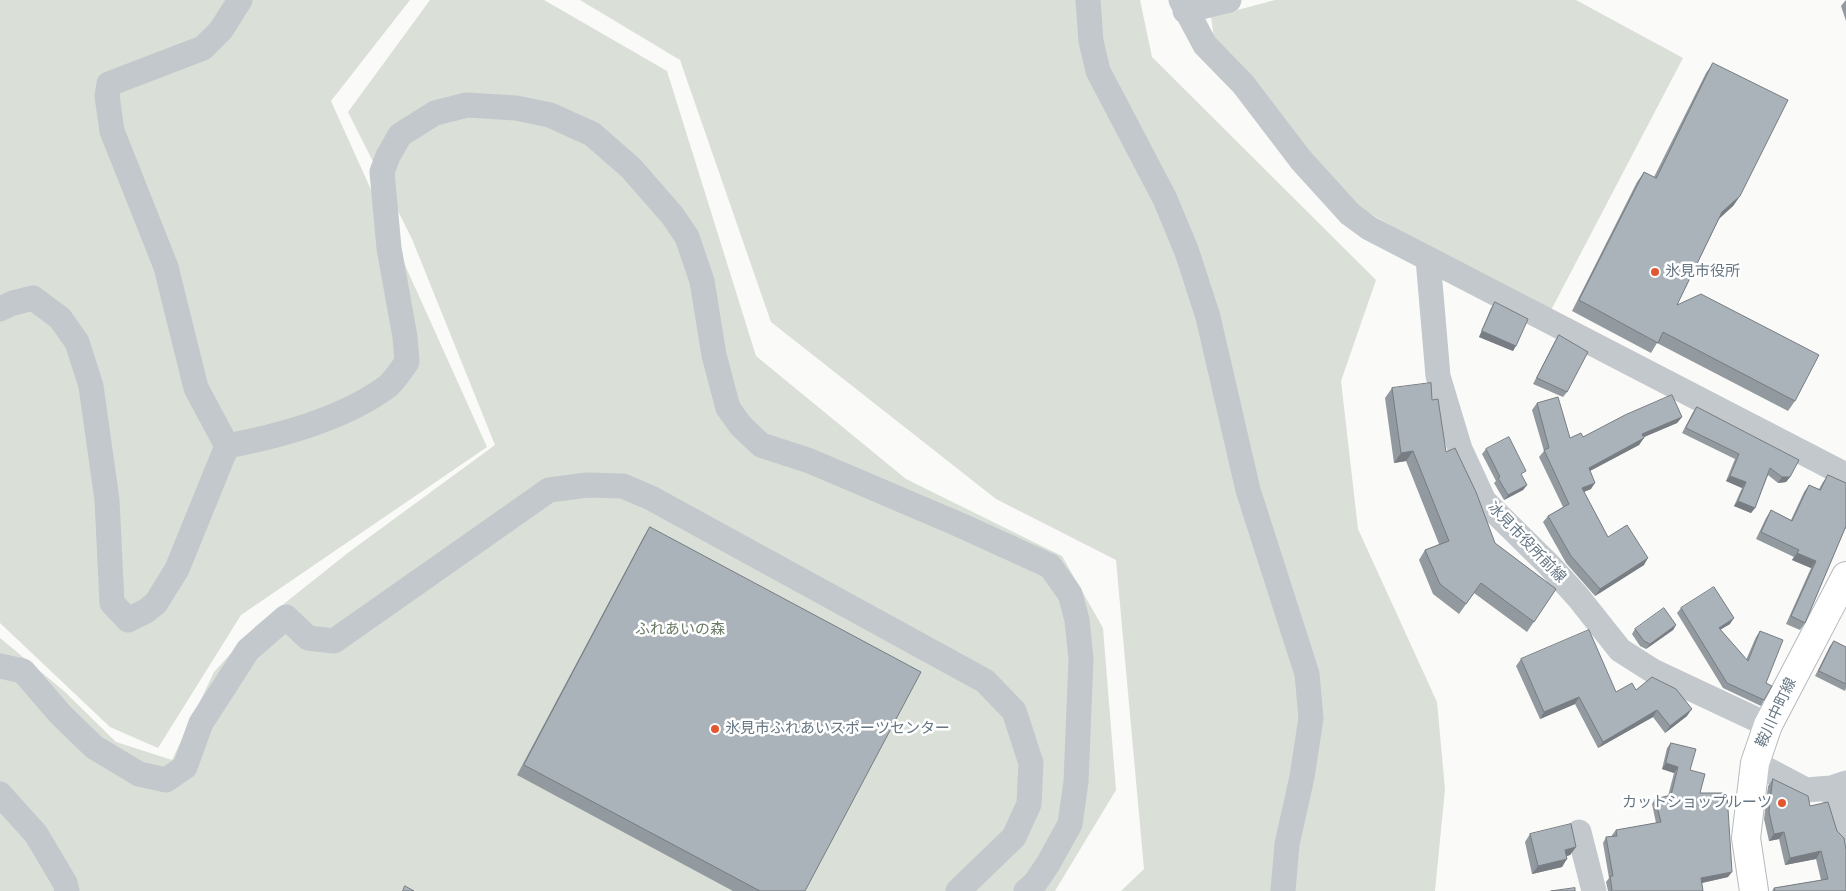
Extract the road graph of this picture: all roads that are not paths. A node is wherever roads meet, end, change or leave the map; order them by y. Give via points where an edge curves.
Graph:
1 (240, 0) edge
2 (1088, 0) edge
3 (1229, 0) edge
4 (1183, 6) edge
5 (1428, 259) junction
6 (0, 309) edge
7 (226, 446) junction
8 (1846, 474) edge
9 (1846, 576) edge
10 (0, 666) edge
11 (1768, 725) junction
12 (1755, 763) junction
13 (1838, 786) edge
14 (0, 794) edge
15 (1579, 832) dead end
16 (1846, 834) edge
17 (67, 891) edge
18 (958, 891) edge
19 (1026, 891) edge
20 (1283, 891) edge
21 (1594, 891) edge
22 (1754, 891) edge

1 - 7 street via 221,30 203,48 109,84 107,96 112,131 166,268 196,388
2 - 20 street via 1091,41 1098,71 1165,199 1187,252 1208,317 1248,490 1306,674 1312,718 1287,844
3 - 4 street
4 - 5 street via 1205,45 1244,84 1301,160 1350,214 1369,228
5 - 8 street
5 - 11 street, 冰見市役所前線 via 1438,376 1460,448 1484,501 1561,578 1620,650 1653,671
6 - 7 street via 33,298 60,318 77,342 91,386 107,500 112,603 128,620 156,603 177,569
7 - 19 street via 263,439 347,412 389,385 407,362 389,248 382,172 400,135 435,112 467,105 516,108 550,115 592,134 631,168 687,237 702,281 714,355 728,408 741,426 761,445 810,461 1050,566 1070,594 1077,620 1081,659 1076,782 1070,824 1048,864
9 - 11 main road, 鞍川中町線
10 - 18 street via 23,670 60,714 94,747 140,774 166,780 185,767 201,723 248,650 286,617 308,638 334,641 549,490 587,485 623,486 651,498 985,681 1014,711 1031,763 1029,804 1014,837
11 - 12 main road, 鞍川中町線
12 - 13 street via 1806,790
12 - 22 main road, 鞍川中町線 via 1746,838
13 - 16 street
14 - 17 street via 36,834
15 - 21 street

